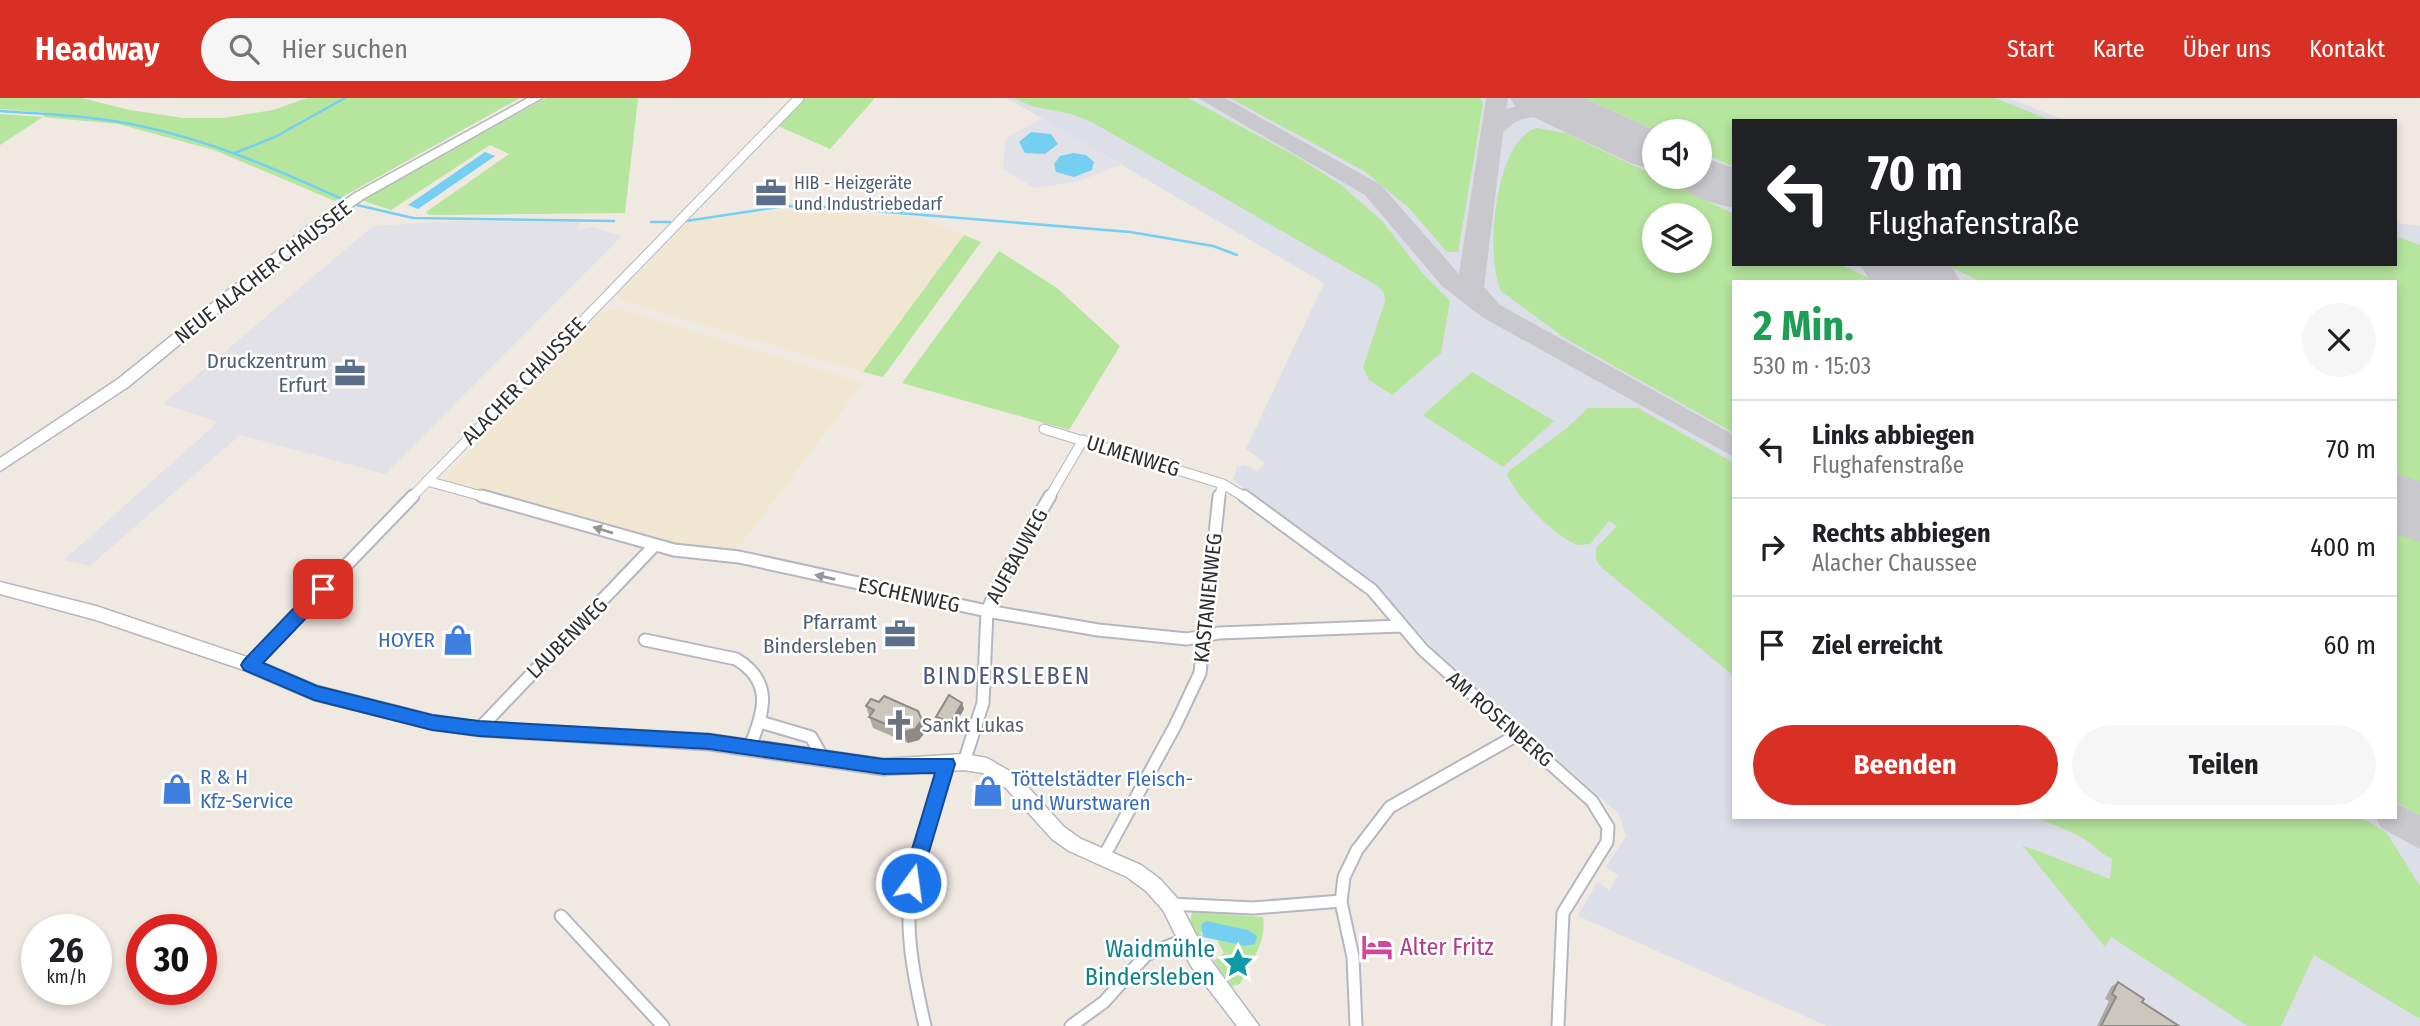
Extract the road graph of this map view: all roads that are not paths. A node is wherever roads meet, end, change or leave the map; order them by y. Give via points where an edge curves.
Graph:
1 (536, 98) edge
2 (799, 98) edge
3 (1044, 429) dead end
4 (1083, 440) junction
5 (0, 465) edge
6 (427, 481) junction
7 (1223, 484) junction
8 (654, 546) junction
9 (0, 588) edge
10 (987, 611) junction
11 (1400, 626) junction
12 (1205, 638) junction
13 (645, 640) dead end
14 (250, 665) junction
15 (760, 722) junction
16 (479, 729) junction
17 (1519, 734) junction
18 (750, 746) junction
19 (823, 758) junction
20 (955, 763) junction
21 (1102, 858) junction
22 (1341, 901) junction
23 (1170, 904) junction
24 (561, 916) dead end
25 (1186, 939) junction
26 (663, 1026) edge
27 (925, 1026) edge
28 (1071, 1026) edge
29 (1249, 1026) edge
30 (1356, 1026) edge
31 (1558, 1026) edge

1 - 5 street, NEUE ALACHER CHAUSSEE via 351,202 123,383
2 - 6 street, ALACHER CHAUSSEE
3 - 4 street, ULMENWEG
4 - 7 street, ULMENWEG
4 - 10 street, AUFBAUWEG
8 -> 6 street, ESCHENWEG
6 - 14 street, ALACHER CHAUSSEE
7 - 11 street, AM ROSENBERG via 1372,590 1395,613
7 - 12 street, KASTANIENWEG
10 -> 8 street, ESCHENWEG via 738,556
8 - 16 street, LAUBENWEG
9 - 14 street via 96,613
10 - 12 street, ESCHENWEG via 1098,630
10 - 20 street, AUFBAUWEG via 983,703
11 - 12 street, ESCHENWEG via 1219,633
11 - 17 street, AM ROSENBERG
12 - 21 street, KASTANIENWEG via 1193,690
13 - 15 street via 750,665 761,683
14 - 16 street via 325,696 399,716
15 - 18 street
15 - 19 street via 811,737
16 - 18 street
17 - 22 street via 1390,807 1372,823 1343,884
17 - 31 street, AM ROSENBERG via 1592,801 1607,824 1607,842 1563,913
18 - 19 street
19 - 20 street via 883,766
20 - 21 street via 978,763 996,770 1058,833
20 - 27 street, AUFBAUWEG via 914,867 908,898 910,946
21 - 23 street via 1134,871
22 - 23 street via 1254,908
22 - 30 street via 1353,963
23 - 25 street
24 - 26 street
25 - 28 street via 1146,955 1104,1002
25 - 29 street

